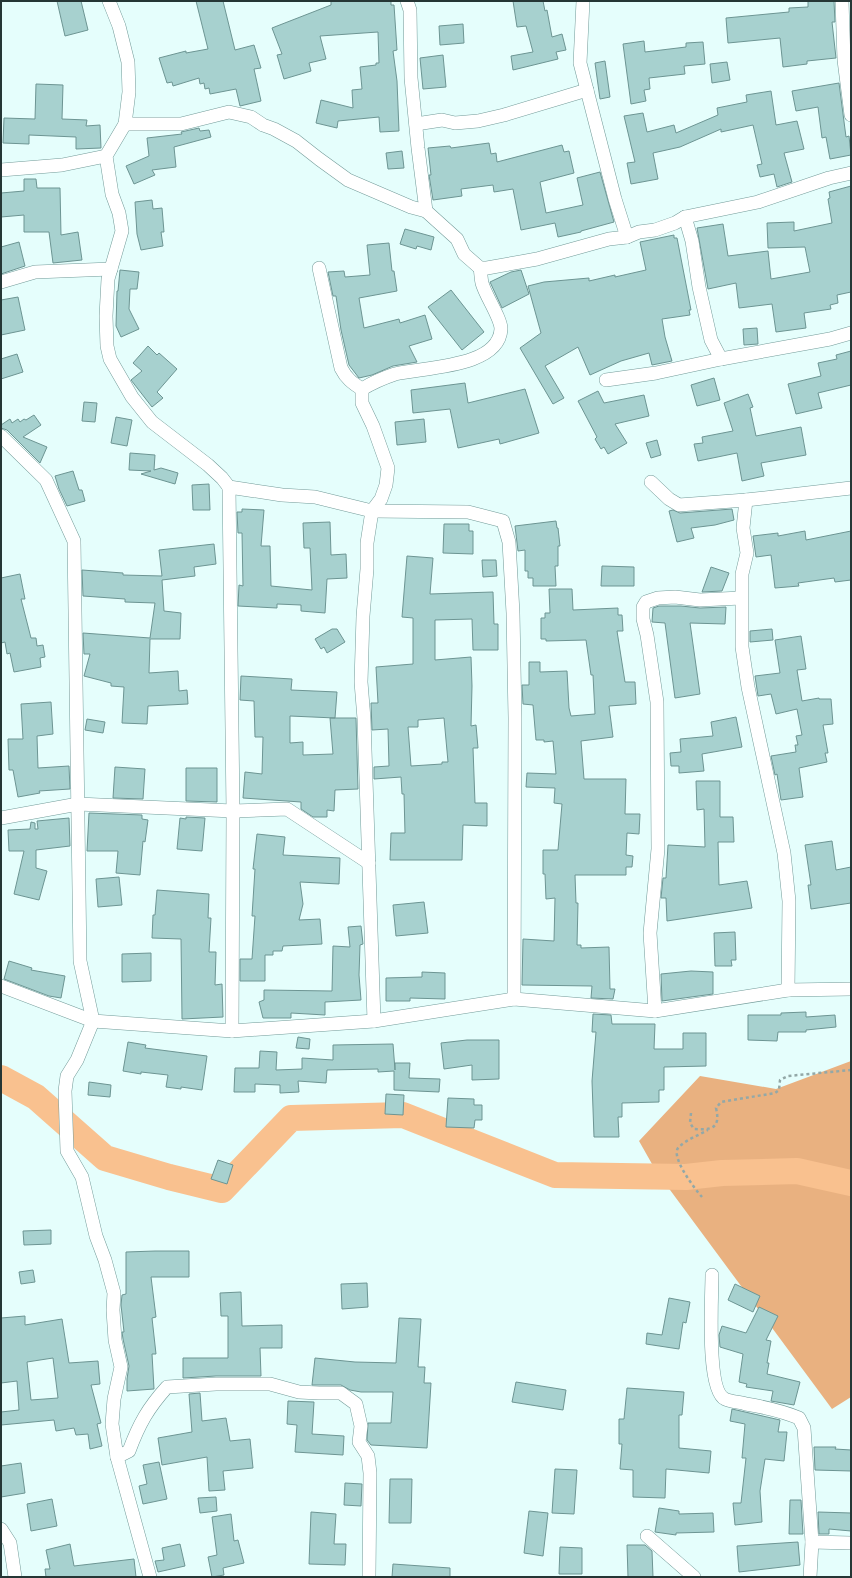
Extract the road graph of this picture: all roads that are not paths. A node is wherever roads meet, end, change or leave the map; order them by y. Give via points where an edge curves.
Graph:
1 (109, 1) edge
2 (407, 1) edge
3 (583, 1) edge
4 (842, 1) edge
5 (847, 32) edge
6 (587, 90) junction
7 (851, 116) edge
8 (125, 124) junction
9 (416, 124) junction
10 (106, 156) junction
11 (1, 170) edge
12 (851, 173) edge
13 (426, 211) junction
14 (685, 217) junction
15 (627, 237) junction
16 (319, 268) dead end
17 (480, 268) junction
18 (111, 269) junction
19 (1, 282) edge
20 (851, 333) edge
21 (721, 359) junction
22 (606, 380) dead end
23 (362, 389) junction
24 (1, 436) edge
25 (651, 482) dead end
26 (229, 487) junction
27 (851, 488) edge
28 (746, 500) junction
29 (372, 511) junction
30 (742, 598) junction
31 (78, 804) junction
32 (233, 811) junction
33 (1, 818) edge
34 (369, 863) junction
35 (1, 986) edge
36 (851, 989) edge
37 (788, 990) junction
38 (514, 999) junction
39 (655, 1012) junction
40 (93, 1021) junction
41 (374, 1021) junction
42 (232, 1031) junction
43 (712, 1275) dead end
44 (117, 1457) junction
45 (1, 1529) edge
46 (647, 1536) dead end
47 (812, 1542) junction
48 (851, 1543) edge
49 (15, 1577) edge
50 (150, 1577) edge
51 (369, 1577) edge
52 (694, 1577) edge
53 (810, 1577) edge

1 - 8 street via 119,26 128,62 129,92
2 - 9 street via 410,10 411,78
3 - 6 street via 580,63
4 - 5 street
5 - 7 street via 844,60
6 - 9 street via 478,121 455,123 442,120
6 - 15 street
8 - 10 street
8 - 13 street via 181,124 229,112 251,117 296,141 348,180
9 - 13 street
10 - 11 street via 62,165
10 - 18 street via 112,194 122,231
12 - 14 street via 758,202
13 - 17 street via 458,239 464,254
14 - 15 street via 675,223
14 - 21 street via 711,340
15 - 17 street via 609,239 520,262
16 - 23 street via 341,368 351,383
17 - 23 street via 482,284 501,327 499,340 490,349 472,359 455,365 396,374
18 - 19 street via 35,272
18 - 26 street via 106,316 107,346 118,374 152,422 208,465
20 - 21 street
21 - 22 street via 656,373
23 - 29 street via 362,403 388,468 381,499
24 - 31 street via 46,480 74,540
25 - 28 street via 679,505
26 - 29 street via 315,497
26 - 32 street
27 - 28 street
28 - 30 street via 743,528 747,553 742,574
29 - 34 street via 367,543 368,569 361,682
29 - 38 street via 468,512 503,521 509,542 513,613
30 - 37 street via 742,647 748,687 784,853 789,901
30 - 39 street via 658,598 646,602 643,607 657,702 658,849 650,933
31 - 32 street
31 - 33 street
31 - 40 street via 80,961
32 - 34 street via 287,809
32 - 42 street
34 - 41 street
35 - 40 street
36 - 37 street
37 - 39 street
38 - 39 street
38 - 41 street
40 - 42 street
40 - 44 street via 77,1060 67,1076 67,1151 82,1177 96,1236 114,1293 113,1310 121,1367 112,1424
41 - 42 street
43 - 47 street via 711,1346 718,1393 725,1399 776,1410 799,1418 804,1428
44 - 50 street
44 - 51 street via 129,1451 151,1404 167,1387 270,1384 299,1392 341,1393 356,1404 360,1426 359,1442 368,1456
45 - 49 street via 10,1543
46 - 52 street
47 - 48 street
47 - 53 street

